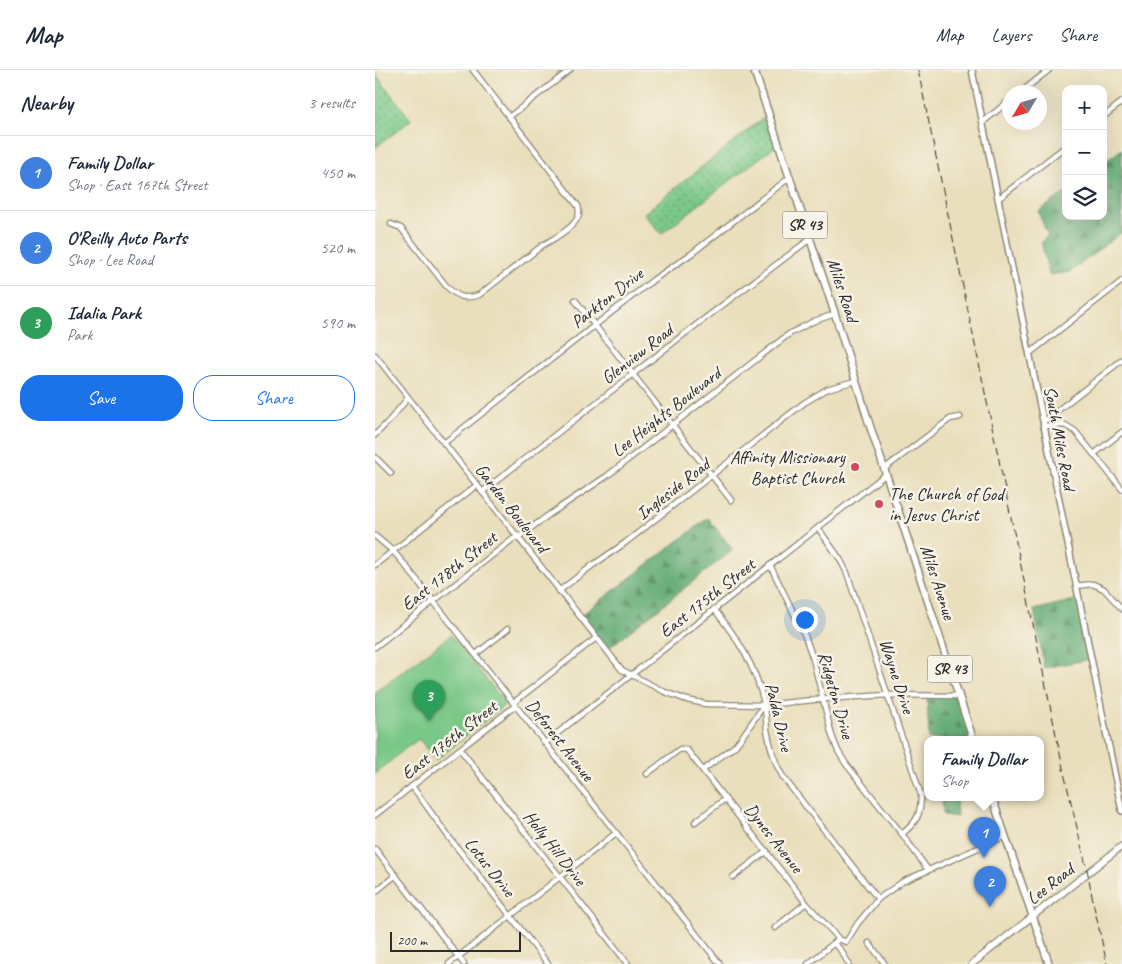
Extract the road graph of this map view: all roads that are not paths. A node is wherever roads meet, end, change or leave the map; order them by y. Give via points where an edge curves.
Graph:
1 (473, 70) edge
2 (570, 70) edge
3 (754, 70) edge
4 (972, 70) edge
5 (1049, 70) edge
6 (1030, 85) edge
7 (1122, 102) edge
8 (1002, 107) edge
9 (1107, 114) edge
10 (509, 117) junction
11 (983, 122) junction
12 (1062, 149) edge
13 (789, 178) junction
14 (998, 199) junction
15 (391, 224) dead end
16 (810, 239) junction
17 (1122, 281) edge
18 (575, 300) dead end
19 (835, 314) junction
20 (595, 325) junction
21 (1030, 354) junction
22 (375, 356) edge
23 (1122, 360) edge
24 (633, 374) junction
25 (855, 381) junction
26 (408, 398) junction
27 (864, 406) joint
28 (960, 417) dead end
29 (673, 424) junction
30 (1043, 424) junction
31 (1122, 432) edge
32 (375, 435) edge
33 (444, 443) junction
34 (1094, 454) junction
35 (375, 457) edge
36 (885, 472) junction
37 (391, 473) dead end
38 (712, 476) junction
39 (477, 485) junction
40 (1122, 489) edge
41 (482, 492) junction
42 (731, 500) dead end
43 (818, 528) junction
44 (375, 536) edge
45 (517, 537) junction
46 (393, 551) junction
47 (375, 565) edge
48 (770, 565) junction
49 (1076, 586) junction
50 (559, 591) junction
51 (433, 600) junction
52 (714, 609) junction
53 (1122, 609) edge
54 (508, 629) dead end
55 (596, 638) junction
56 (375, 647) edge
57 (476, 654) junction
58 (631, 675) junction
59 (889, 695) junction
60 (958, 696) junction
61 (823, 699) junction
62 (514, 704) junction
63 (764, 705) junction
64 (972, 736) edge
65 (545, 743) junction
66 (460, 749) junction
67 (703, 770) junction
68 (647, 774) dead end
69 (412, 786) junction
70 (725, 798) junction
71 (993, 801) edge
72 (1122, 811) edge
73 (375, 815) edge
74 (695, 822) dead end
75 (616, 833) junction
76 (902, 834) junction
77 (1005, 836) junction
78 (1122, 846) edge
79 (375, 848) edge
80 (767, 851) junction
81 (928, 870) junction
82 (396, 875) junction
83 (560, 876) junction
84 (733, 877) dead end
85 (375, 892) edge
86 (878, 898) junction
87 (806, 903) junction
88 (511, 916) junction
89 (1033, 917) junction
90 (775, 928) dead end
91 (839, 939) junction
92 (869, 943) dead end
93 (834, 944) junction
94 (458, 956) junction
95 (449, 964) edge
96 (465, 964) edge
97 (549, 964) edge
98 (628, 964) edge
99 (719, 964) edge
100 (808, 964) edge
101 (849, 964) edge
102 (885, 964) edge
103 (972, 964) edge
104 (1049, 964) edge

1 - 10 street
2 - 10 street
3 - 13 main road, Miles Road / SR 43
4 - 11 street, South Miles Road
5 - 6 street
7 - 9 street
8 - 11 street
10 - 15 street via 578,206 578,219 574,224 479,295 470,298 454,294 401,228
11 - 14 street, South Miles Road
12 - 14 street
13 - 16 main road, Miles Road / SR 43
13 - 20 street, Parkton Drive
14 - 21 street, South Miles Road
16 - 19 main road, Miles Road / SR 43
16 - 24 street, Glenview Road
17 - 21 street
18 - 20 street
19 - 25 main road, Miles Road / SR 43
19 - 29 street, Lee Heights Boulevard via 789,334
20 - 24 street
20 - 33 street, Parkton Drive
21 - 30 street, South Miles Road
22 - 26 street, Garden Boulevard
23 - 30 street
24 - 29 street
24 - 41 street, Glenview Road
25 - 27 main road, Miles Road / SR 43
25 - 38 street, Ingleside Road via 827,389 804,403
26 - 32 street
26 - 33 street, Garden Boulevard
27 - 36 main road, Miles Avenue / SR 43
28 - 36 street, East 175th Street via 950,419
29 - 38 street
29 - 45 street, Lee Heights Boulevard via 607,476
30 - 34 street via 1065,425 1075,431
30 - 49 street, South Miles Road
31 - 34 street
33 - 39 street, Garden Boulevard
34 - 40 street
35 - 37 street
36 - 43 street, East 175th Street
36 - 60 main road, Miles Avenue / SR 43
38 - 42 street
38 - 50 street, Ingleside Road
39 - 41 street, Garden Boulevard
39 - 46 street
41 - 45 street, Garden Boulevard
43 - 48 street, East 175th Street
43 - 59 street, Wayne Drive via 847,573
44 - 46 street, Deforest Avenue
45 - 50 street, Garden Boulevard
45 - 51 street, East 178th Street
46 - 47 street
46 - 51 street, Deforest Avenue
48 - 52 street, East 175th Street
48 - 61 street, Ridgeton Drive via 805,636
49 - 53 street via 1093,584 1105,589
49 - 72 street, South Miles Road
50 - 55 street, Garden Boulevard
51 - 56 street, East 178th Street
51 - 57 street, Deforest Avenue
52 - 58 street, East 175th Street
52 - 63 street, Palda Drive via 743,648
54 - 57 street
55 - 58 street, Garden Boulevard via 622,670
55 - 62 street, East 176th Street
57 - 62 street, Deforest Avenue
58 - 63 street, Garden Boulevard via 677,697 697,702
58 - 65 street, East 175th Street
59 - 60 street, Garden Boulevard
59 - 61 street, Garden Boulevard
59 - 76 street, Wayne Drive via 921,795 918,816
60 - 64 main road, Miles Avenue / SR 43
61 - 63 street, Garden Boulevard
61 - 76 street, Ridgeton Drive via 832,736 846,764
62 - 65 street, Deforest Avenue
62 - 66 street, East 176th Street
63 - 67 street via 735,746
63 - 86 street, Palda Drive via 775,764
65 - 75 street, Deforest Avenue
66 - 69 street, East 176th Street
66 - 83 street, Holly Hill Drive
67 - 68 street, Dynes Avenue via 683,749
67 - 70 street, Dynes Avenue
69 - 73 street, East 176th Street
69 - 88 street, Lotus Drive
70 - 74 street
70 - 80 street, Dynes Avenue
71 - 77 main road
75 - 83 street
75 - 99 street, Deforest Avenue
76 - 81 street, Ridgeton Drive
77 - 81 street
77 - 89 main road
78 - 89 main road, Lee Road
79 - 82 street
80 - 84 street
80 - 87 street, Dynes Avenue
81 - 86 street
82 - 85 street
82 - 94 street
83 - 88 street
83 - 98 street, Holly Hill Drive
86 - 91 street, Dynes Avenue via 846,942
87 - 90 street
87 - 91 street, Dynes Avenue
88 - 94 street
88 - 97 street, Lotus Drive
89 - 103 main road, Lee Road
89 - 104 main road
91 - 93 street
92 - 102 street
93 - 100 street
93 - 101 street
94 - 95 street
94 - 96 street

